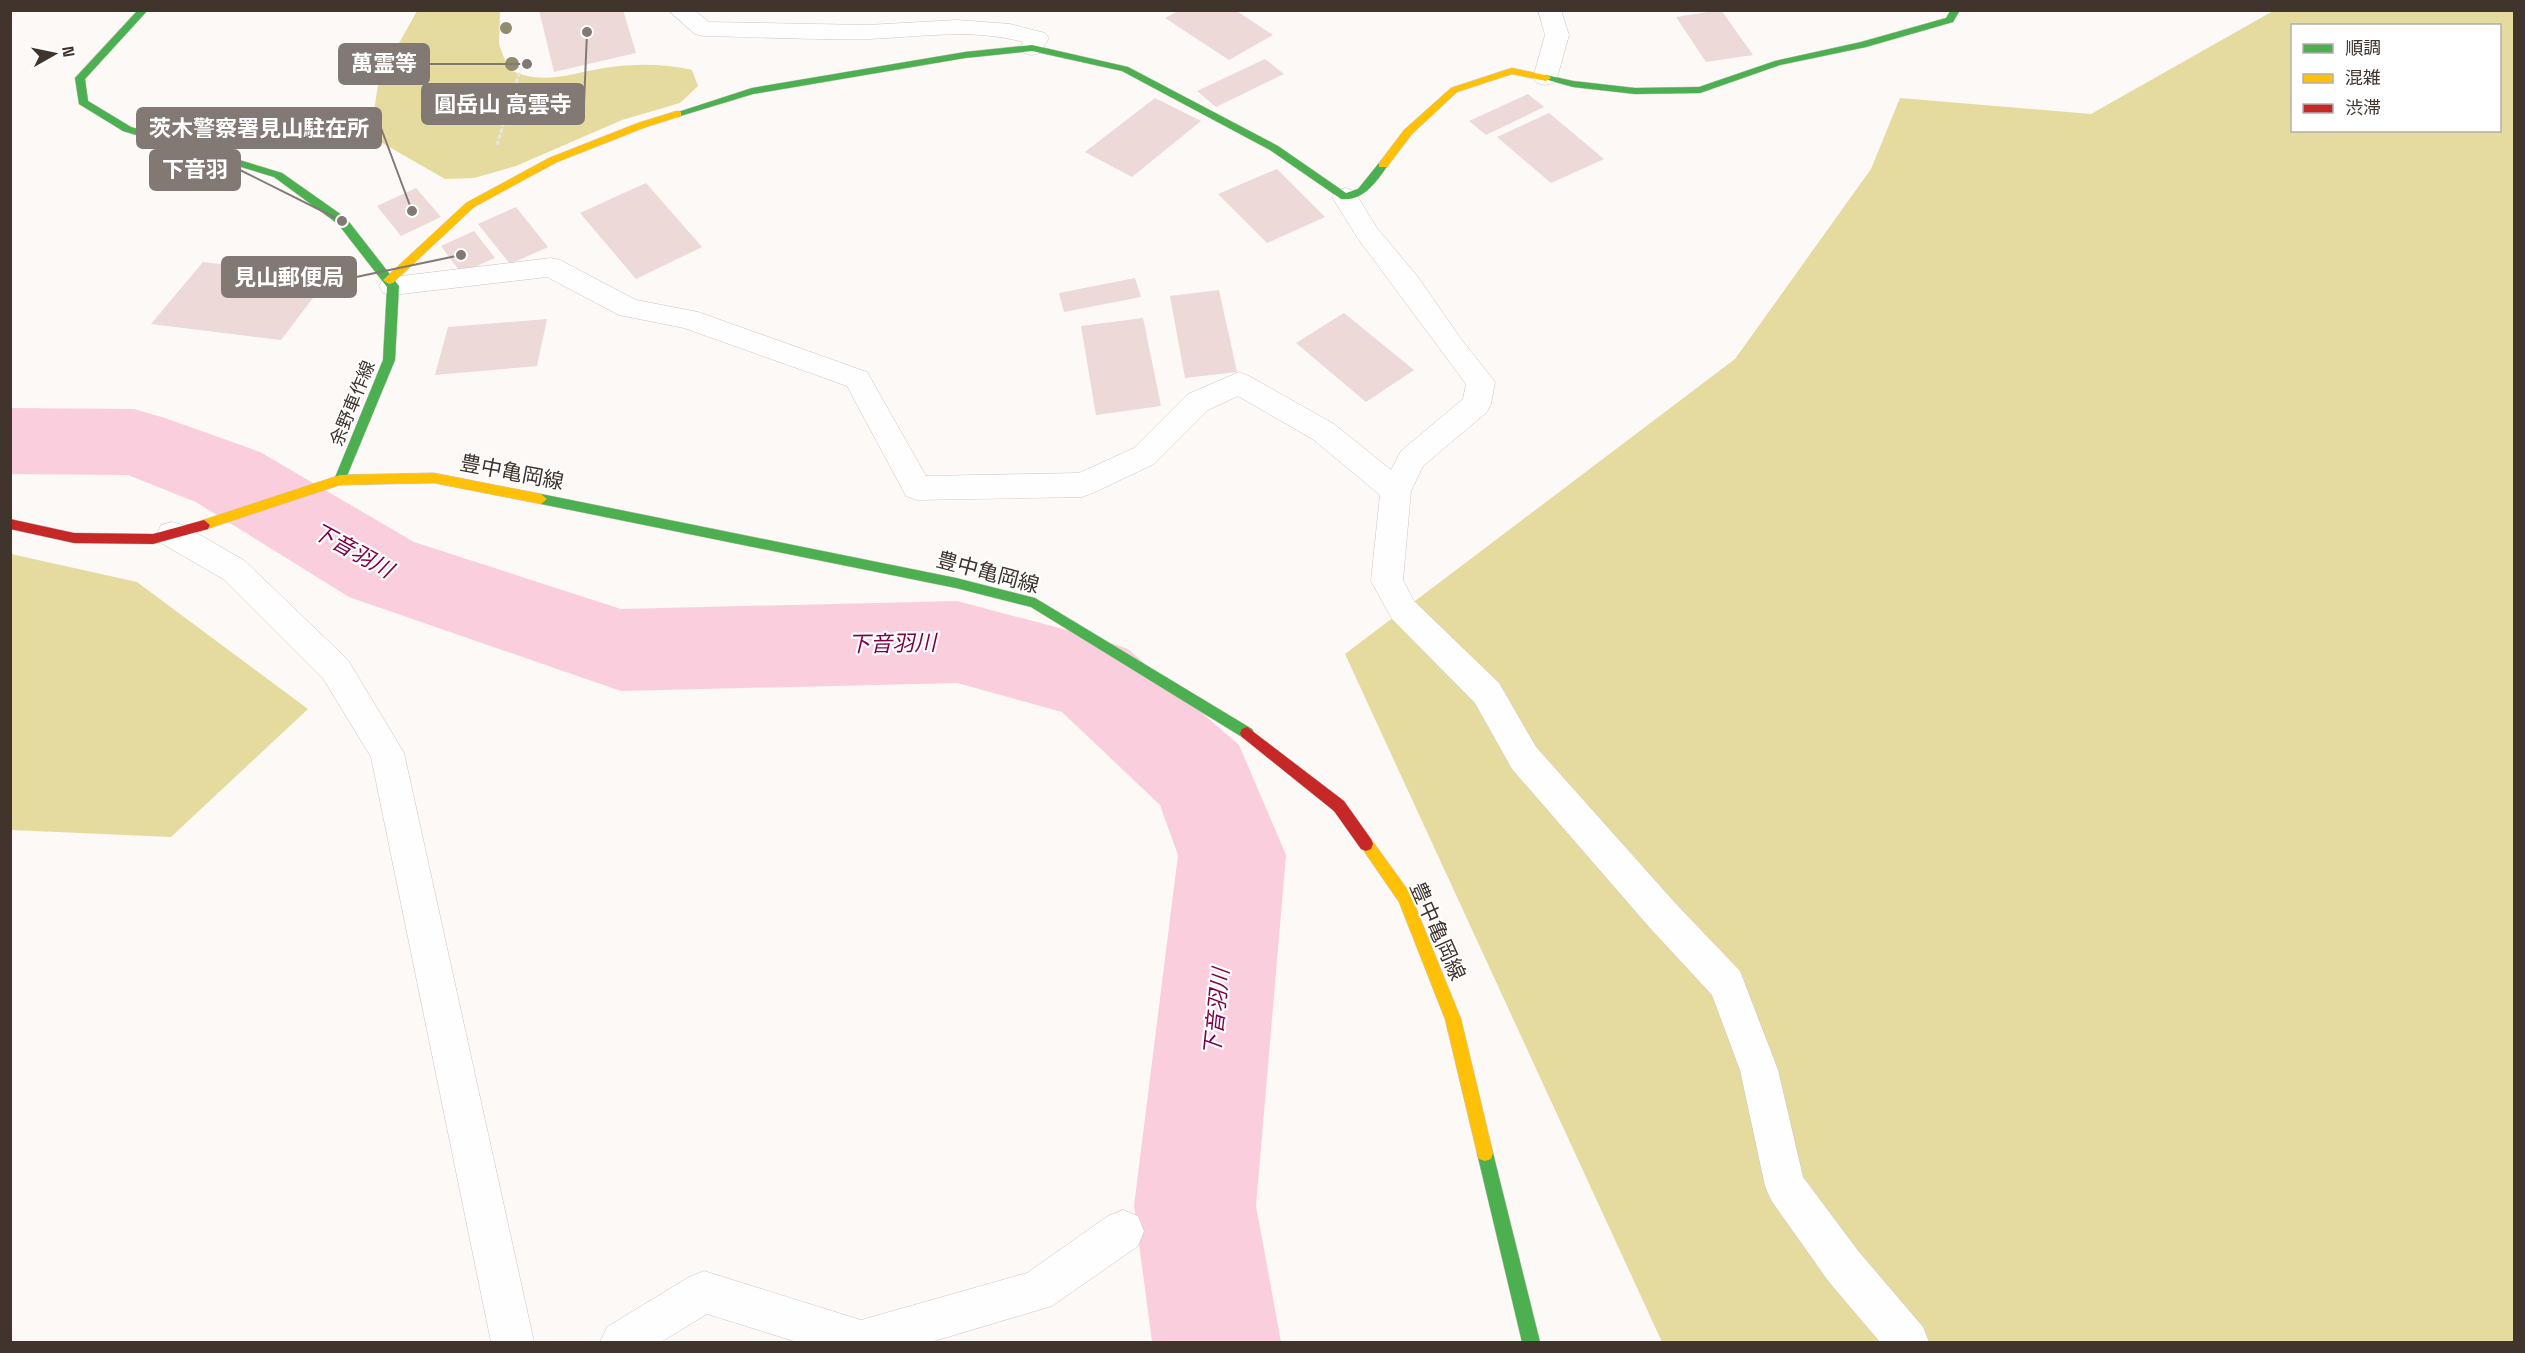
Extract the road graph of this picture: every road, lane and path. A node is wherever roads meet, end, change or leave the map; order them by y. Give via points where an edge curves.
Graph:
1 (144, 10) edge
2 (679, 10) edge
3 (1549, 10) edge
4 (1956, 10) edge
5 (1032, 48) junction
6 (520, 70) dead end
7 (1545, 78) junction
8 (507, 115) dead end
9 (1345, 197) junction
10 (391, 283) junction
11 (340, 480) junction
12 (1396, 491) junction
13 (10, 524) edge
14 (172, 534) junction
15 (1123, 1231) dead end
16 (513, 1342) edge
17 (622, 1342) edge
18 (1531, 1342) edge
19 (1908, 1342) edge

1 - 10 main road via 80,78 83,102 127,129 278,175 342,221
2 - 5 street via 703,29 867,32 957,27 1010,31 1037,38
3 - 7 street via 1557,35
4 - 7 main road via 1950,20 1863,45 1779,63 1700,90 1635,91
5 - 9 main road via 1125,69 1274,148
5 - 10 main road via 964,55 752,91 642,125 553,160 470,205
6 - 8 path
7 - 9 main road via 1512,71 1454,90 1408,132 1362,191
9 - 12 street via 1368,234 1481,382 1477,404 1412,459
10 - 11 main road, 余野車作線 via 389,360
10 - 12 street via 551,267 629,308 688,319 857,379 917,488 1082,485 1144,456 1198,402 1239,383 1324,432
11 - 14 main road, 豊中亀岡線
11 - 18 main road, 豊中亀岡線 via 434,478 1035,603 1249,734 1340,806 1405,898 1453,1019
12 - 19 street via 1388,582 1403,610 1487,693 1524,758 1727,984 1759,1070 1785,1186 1844,1267
13 - 14 main road, 豊中亀岡線 via 74,538 153,539
14 - 16 street via 234,570 336,670 387,753
15 - 17 street via 1037,1291 861,1341 704,1292

